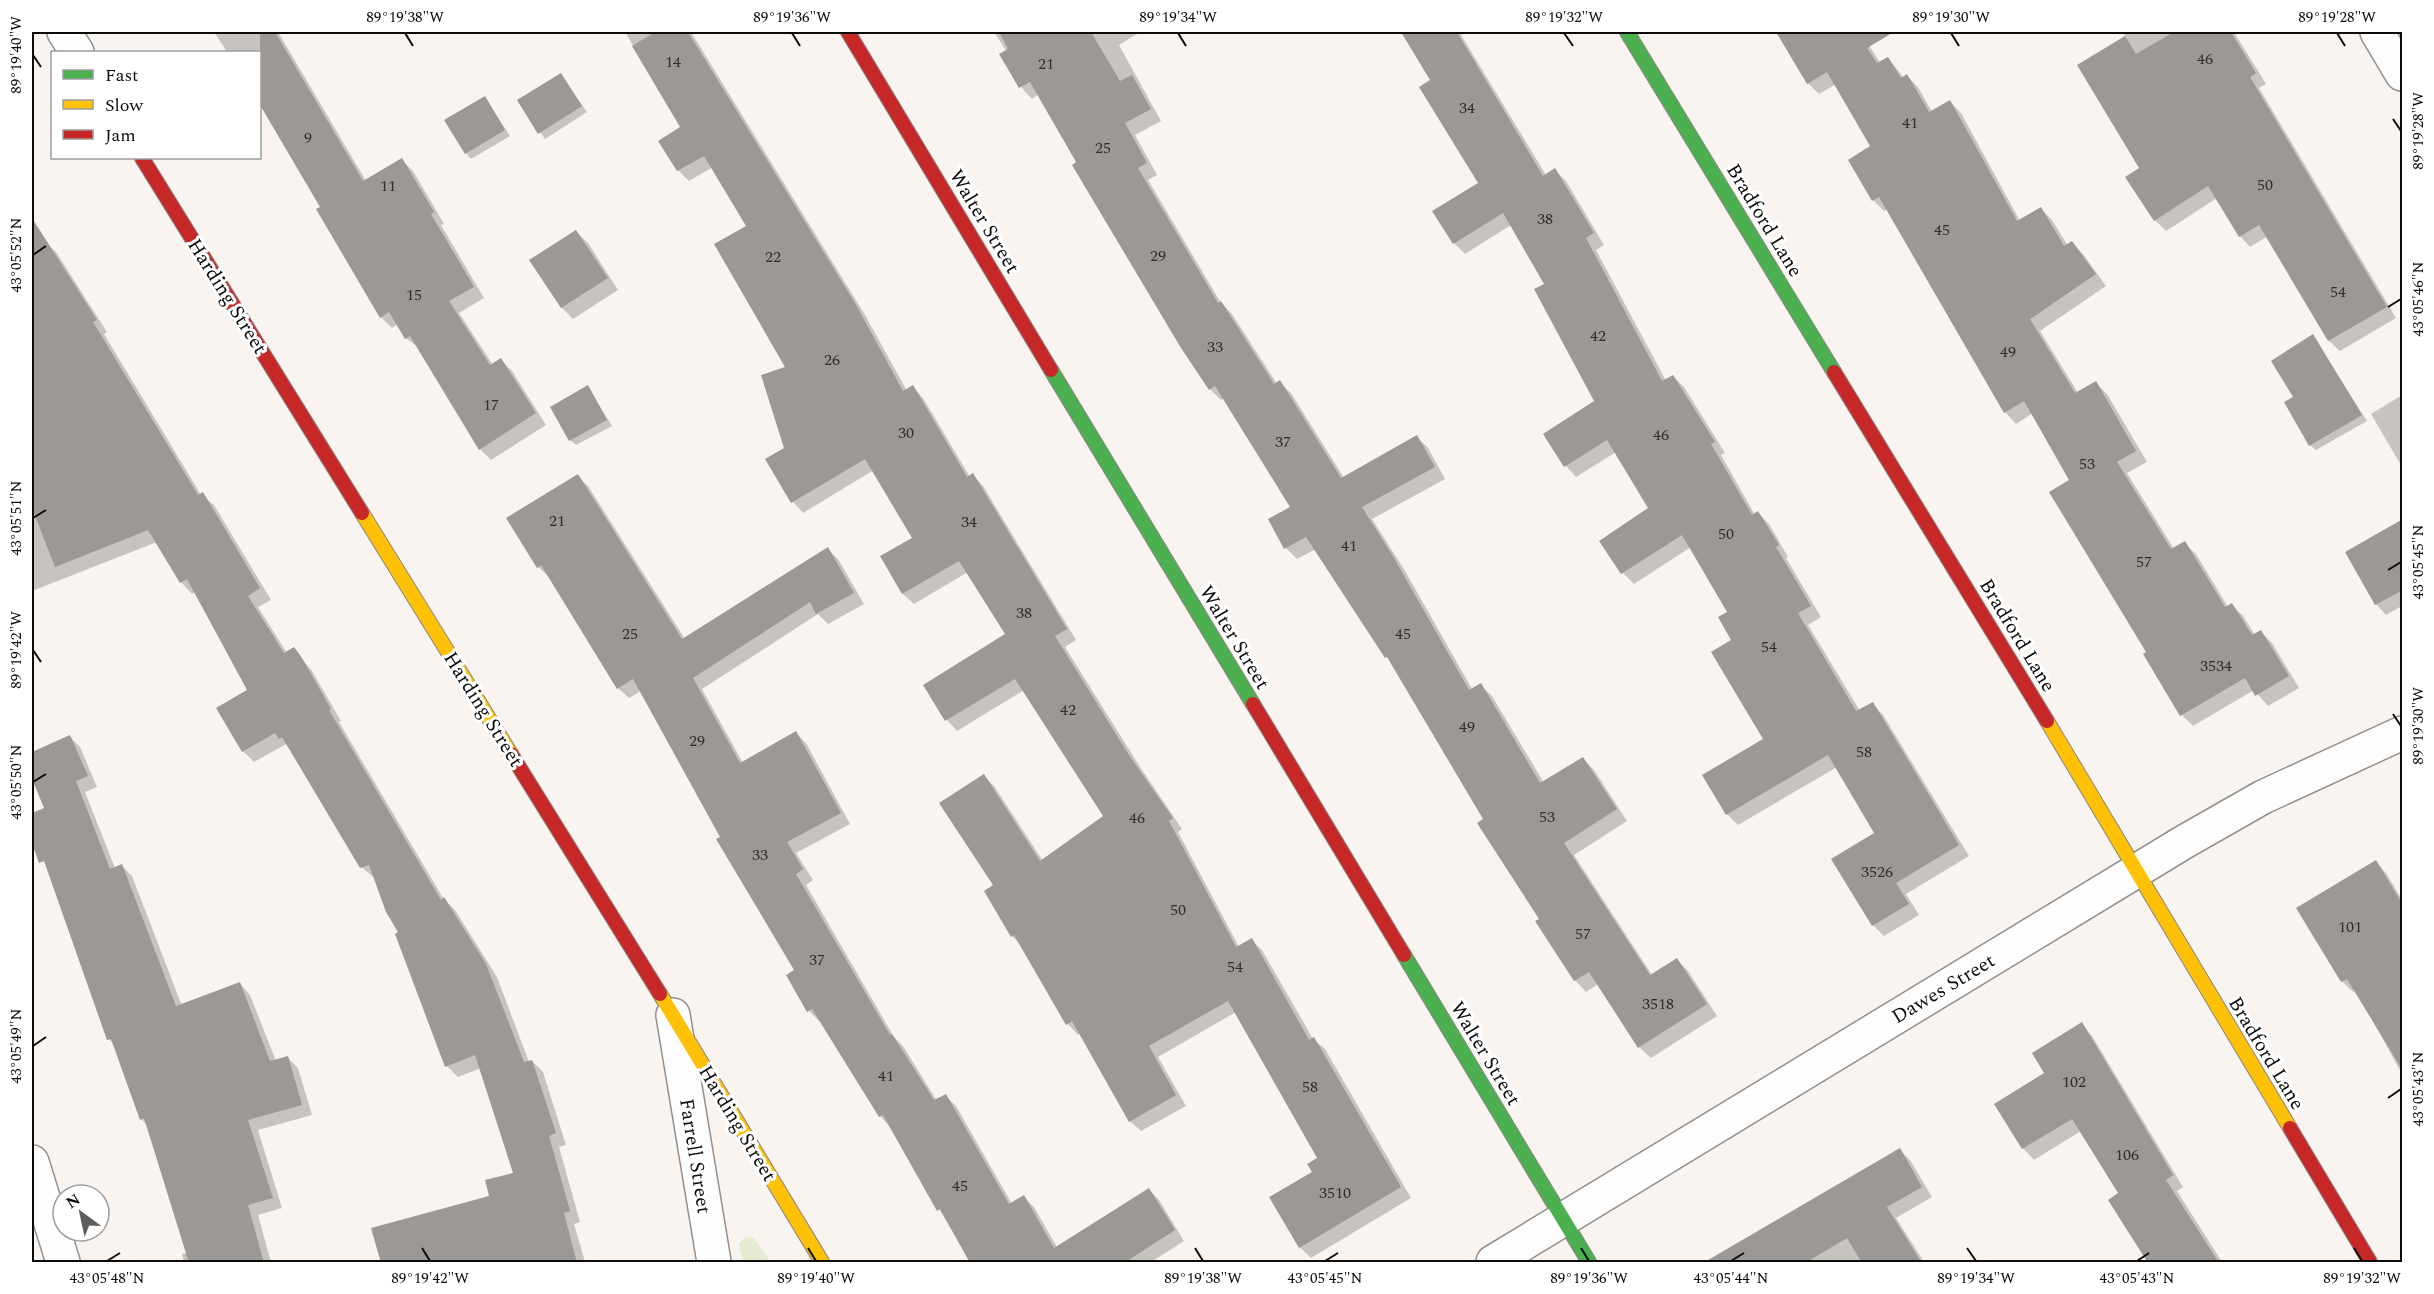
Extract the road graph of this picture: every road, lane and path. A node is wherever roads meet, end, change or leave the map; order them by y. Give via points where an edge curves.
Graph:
1 (64, 32) edge
2 (848, 32) edge
3 (1627, 32) edge
4 (2377, 32) edge
5 (76, 51) edge
6 (2403, 74) edge
7 (143, 159) edge
8 (2403, 733) edge
9 (2137, 870) junction
10 (673, 1015) junction
11 (32, 1162) edge
12 (1563, 1220) junction
13 (63, 1263) edge
14 (714, 1263) edge
15 (822, 1263) edge
16 (1493, 1263) edge
17 (1589, 1263) edge
18 (2370, 1263) edge

1 - 5 street
2 - 12 street, Walter Street
3 - 9 street, Bradford Lane
4 - 6 street
7 - 10 street, Harding Street
8 - 9 street, Dawes Street via 2262,797
9 - 12 street, Dawes Street
9 - 18 street, Bradford Lane
10 - 14 street, Farrell Street
10 - 15 street, Harding Street
11 - 13 street
12 - 16 street, Dawes Street
12 - 17 street, Walter Street

